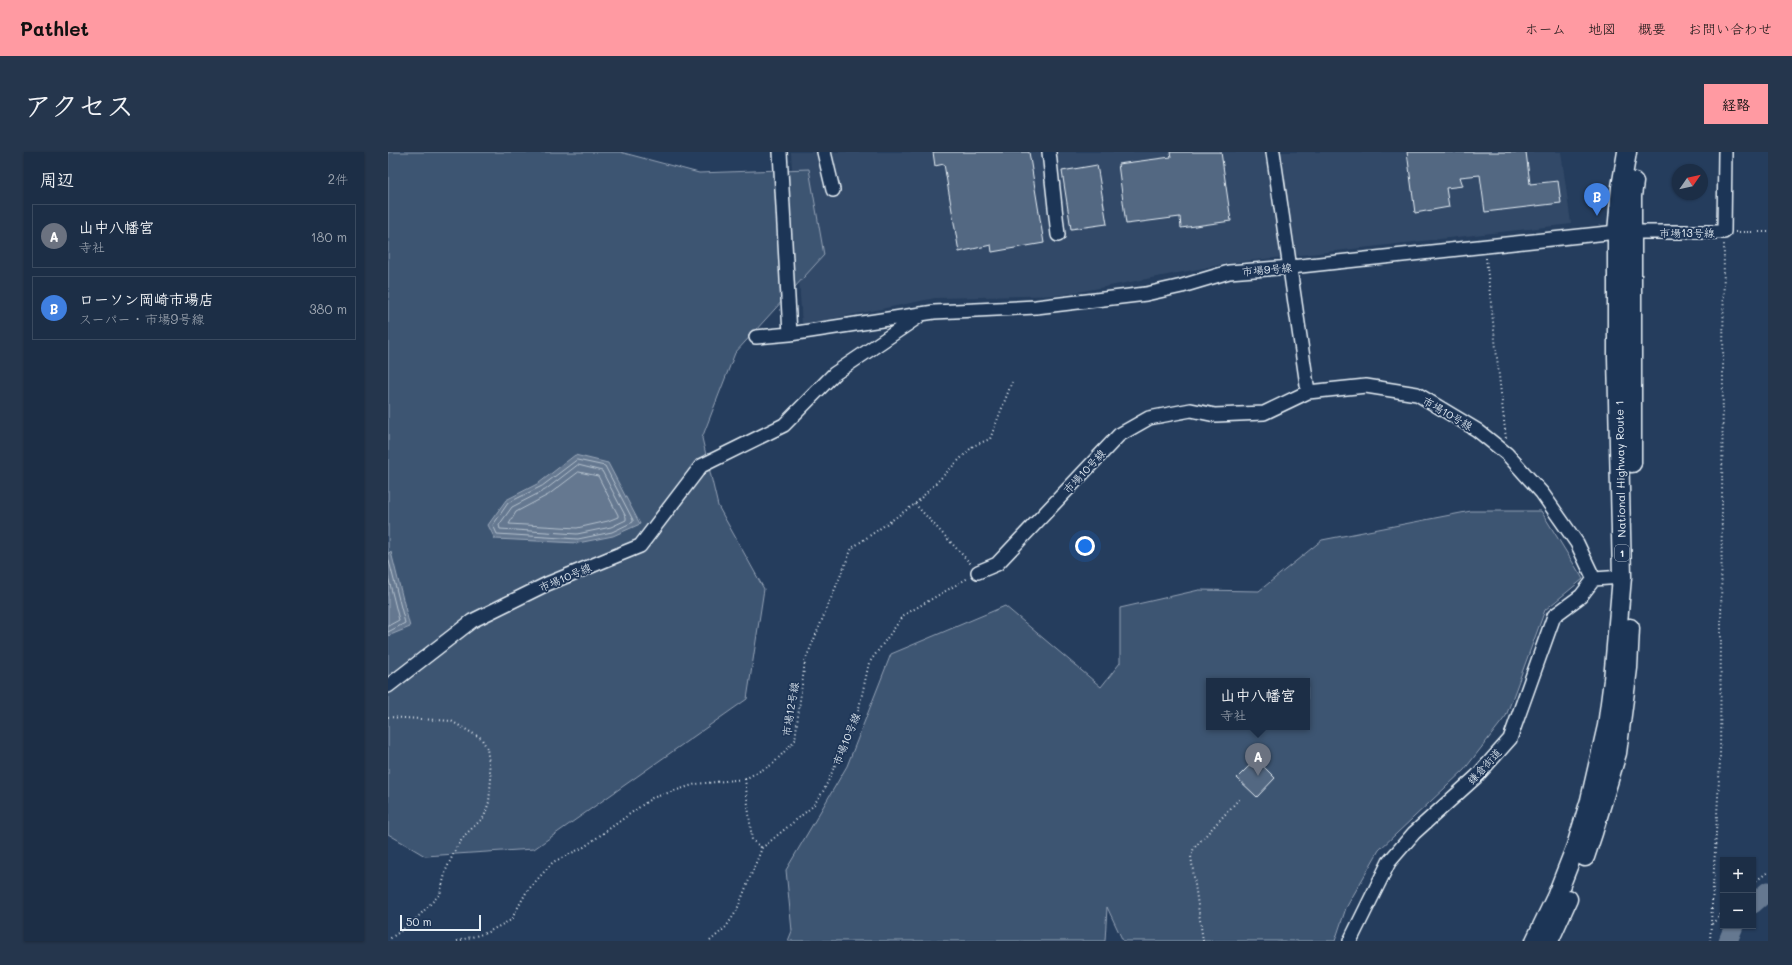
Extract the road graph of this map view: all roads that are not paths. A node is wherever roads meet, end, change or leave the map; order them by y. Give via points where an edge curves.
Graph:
1 (780, 152) edge
2 (824, 152) edge
3 (1049, 152) edge
4 (1273, 152) edge
5 (1628, 152) edge
6 (1639, 152) edge
7 (1725, 152) edge
8 (833, 190) dead end
9 (1625, 232) junction
10 (1058, 235) dead end
11 (1291, 267) junction
12 (920, 315) junction
13 (790, 334) junction
14 (756, 337) dead end
15 (1308, 392) junction
16 (978, 572) road end
17 (1622, 577) junction
18 (1594, 579) junction
19 (388, 686) edge
20 (1350, 941) edge
21 (1535, 941) edge
22 (1549, 941) edge

1 - 13 street
2 - 8 street
3 - 10 street
4 - 11 street
5 - 9 highway, National Highway Route 1 / 1 via 1621,187
6 - 9 highway, National Highway Route 1 / 1
7 - 9 street, 市場13号線 via 1724,232
9 - 11 street, 市場9号線
9 - 17 highway, National Highway Route 1 / 1 via 1617,356
9 - 22 highway, National Highway Route 1 / 1 via 1631,587 1628,668 1617,753 1593,833
11 - 12 street, 市場9号線 via 1229,272 1146,294 1036,307 989,308
11 - 15 street
12 - 13 street, 市場9号線
12 - 19 street, 市場10号線 via 834,374 784,425 701,466 640,546 547,584 472,621
13 - 14 street, 市場9号線
15 - 16 street, 市場10号線 via 1264,413 1215,416 1191,410 1149,418 1119,435 997,564
15 - 18 street, 市場10号線 via 1366,386 1417,394 1477,430 1507,454 1542,492 1577,543
17 - 18 street
17 - 21 highway, National Highway Route 1 / 1 via 1607,726 1590,800 1576,846
18 - 20 street, 鎌倉街道 via 1581,596 1554,616 1510,739 1476,777 1414,833 1389,862

